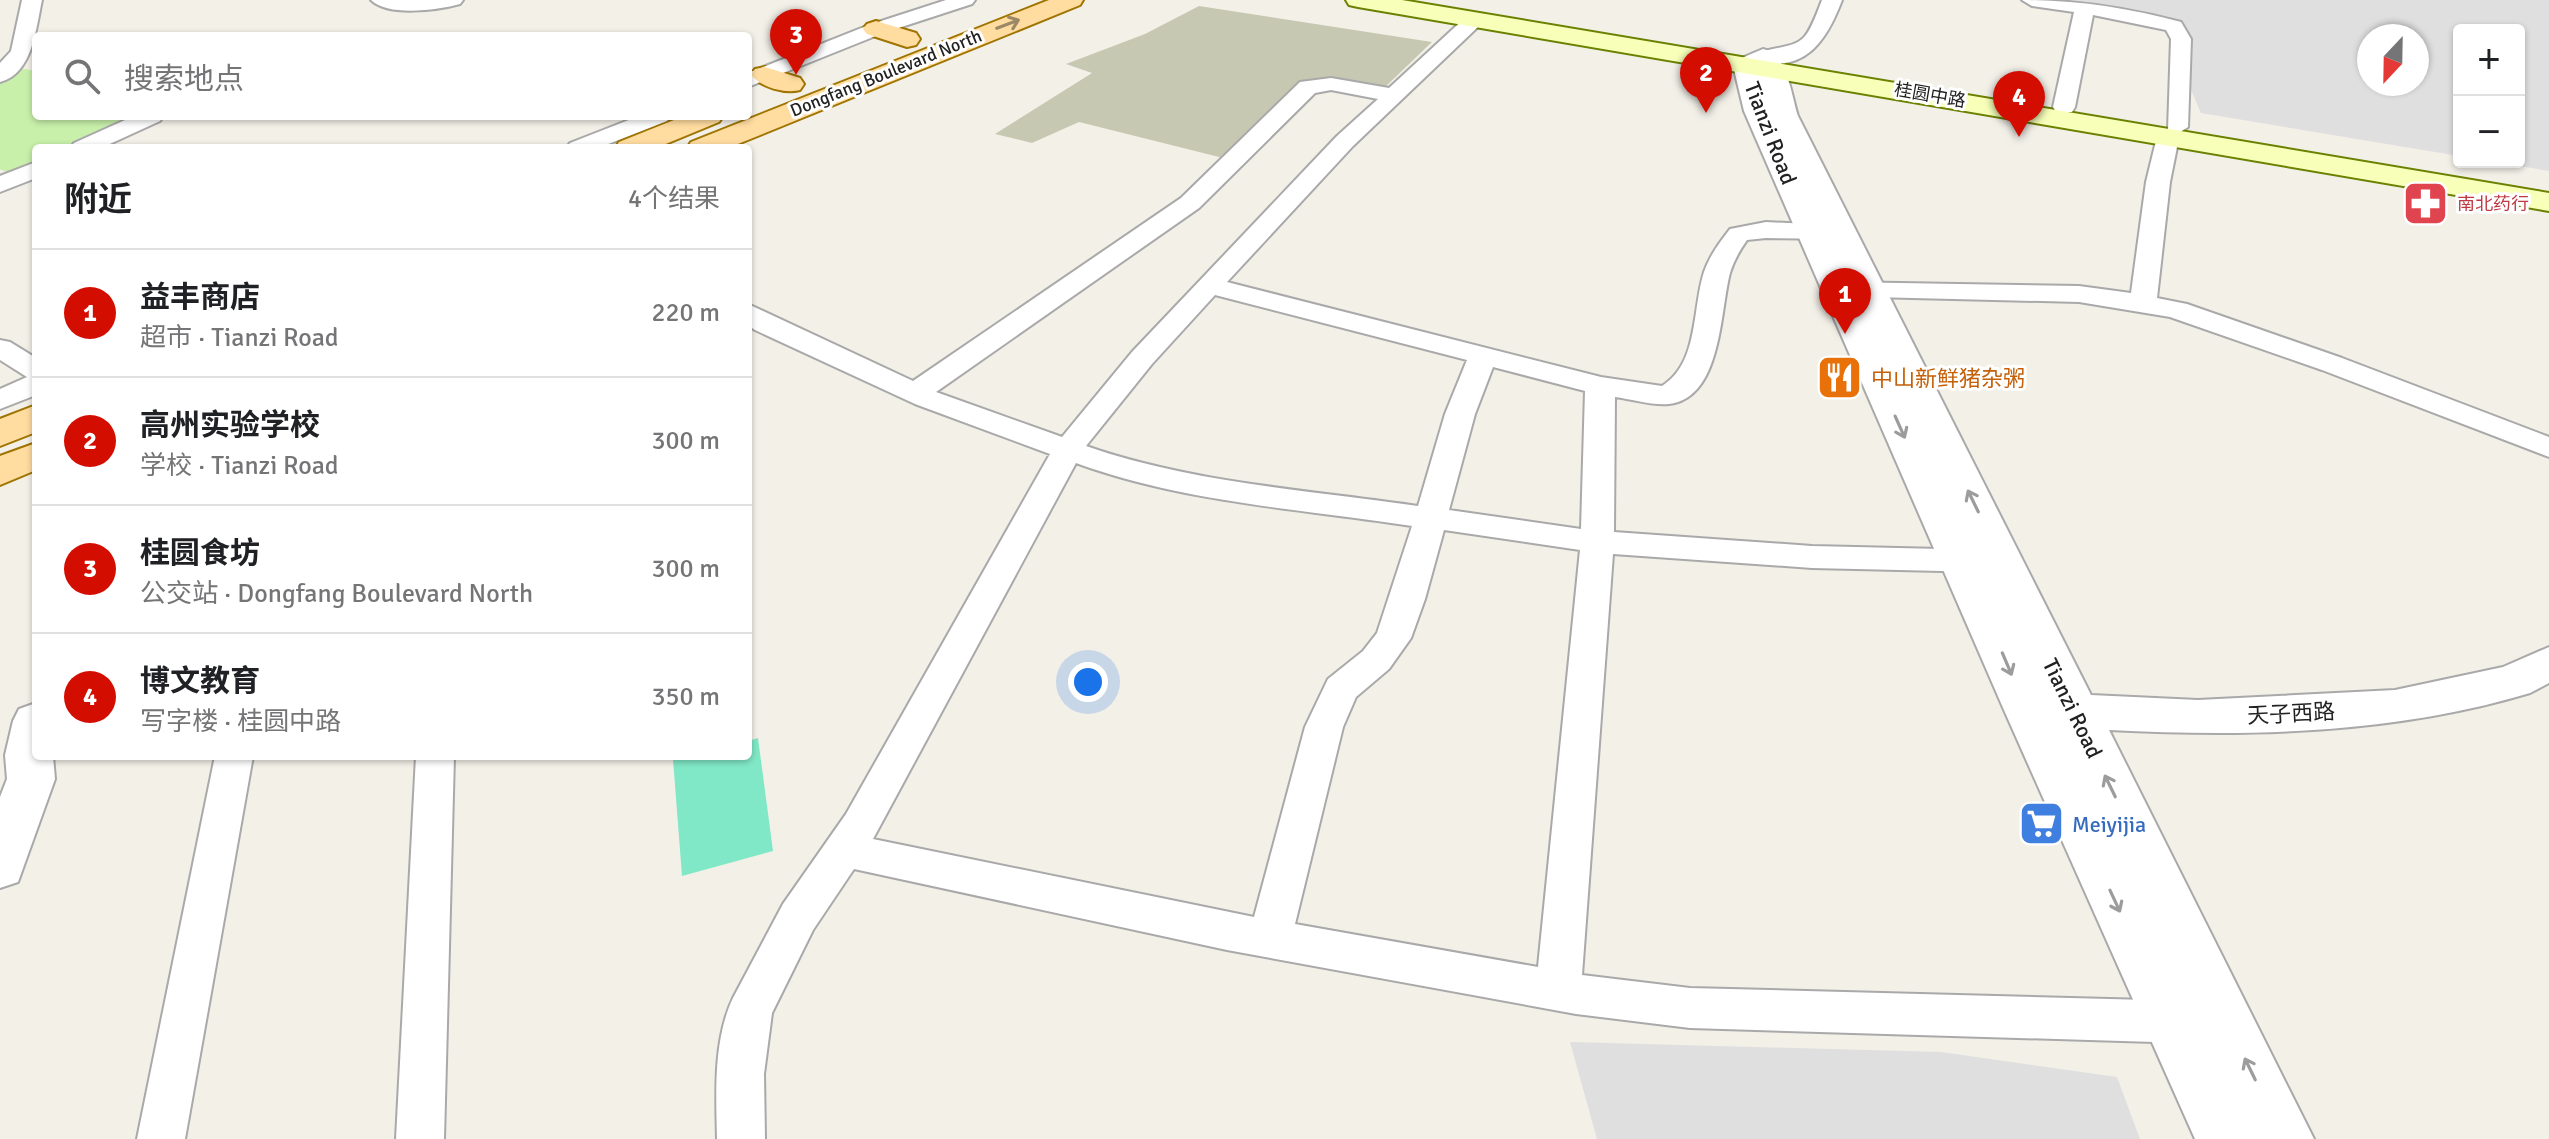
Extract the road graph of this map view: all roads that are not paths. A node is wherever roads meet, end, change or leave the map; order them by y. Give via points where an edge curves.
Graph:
1 (32, 0) edge
2 (381, 0) edge
3 (453, 0) edge
4 (965, 0) edge
5 (1358, 0) edge
6 (1424, 0) edge
7 (1832, 0) edge
8 (2032, 0) edge
9 (1071, 1) edge
10 (1004, 2) edge
11 (2085, 8) junction
12 (1477, 10) edge
13 (876, 29) junction
14 (907, 39) junction
15 (1760, 63) junction
16 (32, 66) edge
17 (6, 70) edge
18 (768, 80) edge
19 (1394, 95) junction
20 (752, 97) edge
21 (752, 106) edge
22 (2064, 107) junction
23 (143, 120) edge
24 (708, 120) edge
25 (681, 129) edge
26 (2173, 132) junction
27 (91, 144) edge
28 (600, 144) edge
29 (641, 144) edge
30 (32, 171) edge
31 (0, 185) edge
32 (2549, 190) edge
33 (2549, 202) edge
34 (1827, 231) junction
35 (1210, 286) junction
36 (1854, 290) junction
37 (2143, 303) junction
38 (752, 315) edge
39 (0, 348) edge
40 (1483, 356) junction
41 (32, 368) edge
42 (32, 386) edge
43 (1600, 386) junction
44 (915, 393) junction
45 (0, 400) edge
46 (32, 419) edge
47 (0, 434) edge
48 (2549, 448) edge
49 (1067, 451) junction
50 (32, 457) edge
51 (0, 472) edge
52 (1430, 518) junction
53 (1597, 542) junction
54 (1960, 559) junction
55 (2002, 561) junction
56 (2544, 674) edge
57 (2027, 710) junction
58 (2073, 711) junction
59 (233, 760) edge
60 (435, 760) edge
61 (40, 768) edge
62 (844, 850) junction
63 (1, 860) edge
64 (1270, 938) junction
65 (1558, 991) junction
66 (2171, 1022) junction
67 (2227, 1022) junction
68 (161, 1139) edge
69 (420, 1139) edge
70 (741, 1139) edge
71 (2225, 1139) edge
72 (2284, 1139) edge

1 - 17 street via 21,52
2 - 3 street via 422,6
4 - 13 street
5 - 12 main road, 桂圆中路
6 - 12 main road, 桂圆中路
7 - 15 street via 1820,32 1803,51
8 - 11 street
21 -> 9 main road, Dongfang Boulevard North
10 - 14 main road, Dongfang Boulevard North
11 - 22 street
11 - 26 street via 2157,20 2178,29 2182,76
12 - 15 main road, 桂圆中路
12 - 19 street
13 - 14 main road
13 - 18 street
14 - 18 main road, Dongfang Boulevard North
15 - 22 main road, 桂圆中路
15 - 26 main road, 桂圆中路
15 - 34 street, Tianzi Road
16 - 17 street
18 - 20 main road, Dongfang Boulevard North
19 - 35 street
19 - 44 street via 1331,84 1308,87 1190,203
22 - 26 main road, 桂圆中路
23 - 27 street
25 -> 24 main road, Dongfang Boulevard North
25 - 28 street
25 - 29 main road, Dongfang Boulevard North
26 - 32 main road, 桂圆中路
26 - 33 main road, 桂圆中路
26 - 37 street via 2158,182
30 - 31 street
34 - 36 street, Tianzi Road
34 - 43 street via 1739,234 1723,256 1701,351 1688,383 1678,391 1667,396
35 - 40 street
35 - 49 street via 1091,417
36 - 37 street via 2079,294
36 -> 54 street, Tianzi Road
55 -> 36 street, Tianzi Road
37 - 48 street via 2332,364
38 - 44 street
39 - 41 street
40 - 43 street
40 - 52 street
42 - 45 street
43 - 53 street
44 - 49 street
46 - 47 main road
49 - 52 street via 1127,471 1181,481
49 - 62 street
50 - 51 main road
52 - 53 street
52 - 64 street via 1393,638 1341,689 1324,727
53 - 54 street via 1812,557
53 - 65 street
54 - 55 street
54 -> 57 street, Tianzi Road
55 - 58 street, Tianzi Road
56 - 58 street, 天子西路 via 2395,707 2198,717
57 - 58 street, 天子西路
57 -> 66 street, Tianzi Road
67 -> 58 street, Tianzi Road
59 - 68 street
60 - 69 street
61 - 63 street
62 - 64 street
62 - 70 street via 798,917 749,1012 740,1074
64 - 65 street
65 - 66 street via 1690,1008
66 - 67 street
66 - 71 street, Tianzi Road
72 -> 67 street, Tianzi Road

